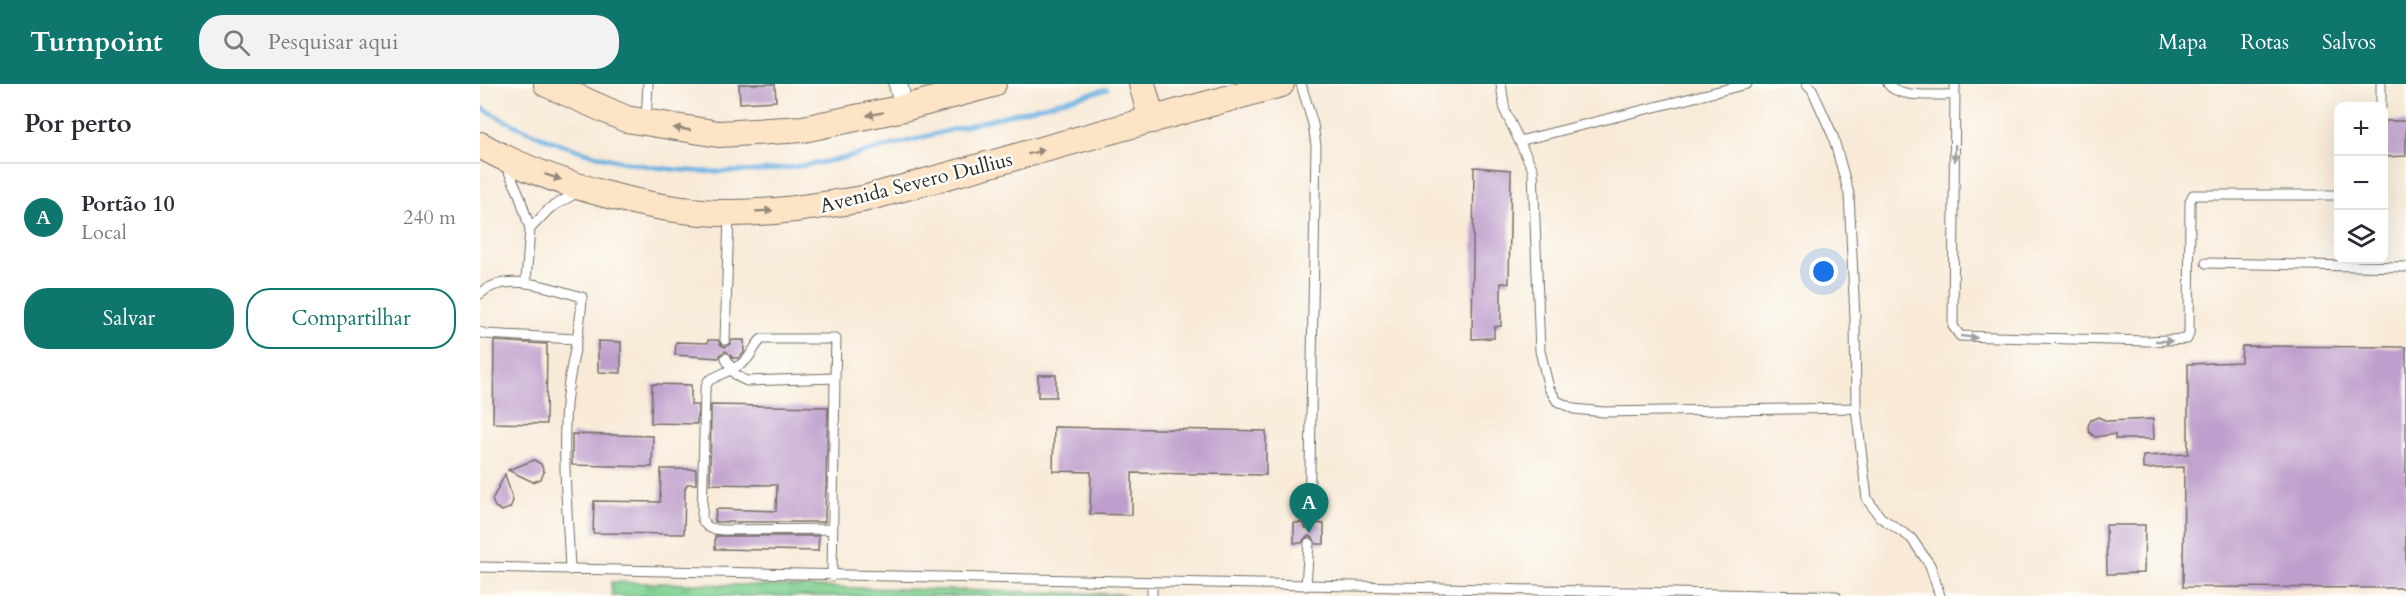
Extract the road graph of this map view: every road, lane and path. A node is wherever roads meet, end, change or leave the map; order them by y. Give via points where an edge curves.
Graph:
1 (546, 84) edge
2 (648, 84) edge
3 (993, 84) edge
4 (1142, 84) edge
5 (1281, 84) edge
6 (1300, 84) edge
7 (1501, 84) edge
8 (1747, 84) edge
9 (1807, 84) edge
10 (1888, 84) edge
11 (1955, 84) edge
12 (2381, 84) edge
13 (1955, 95) junction
14 (901, 96) edge
15 (2380, 102) edge
16 (1152, 120) junction
17 (645, 123) junction
18 (1519, 141) junction
19 (488, 153) edge
20 (585, 188) junction
21 (2334, 195) edge
22 (729, 213) junction
23 (530, 229) junction
24 (2206, 263) dead end
25 (2406, 267) edge
26 (526, 281) junction
27 (480, 294) edge
28 (480, 332) edge
29 (576, 339) junction
30 (725, 339) dead end
31 (726, 358) dead end
32 (731, 370) junction
33 (835, 378) junction
34 (1856, 408) junction
35 (1309, 523) dead end
36 (832, 529) junction
37 (1309, 543) dead end
38 (480, 567) edge
39 (570, 570) junction
40 (832, 576) junction
41 (1152, 582) junction
42 (1306, 586) junction
43 (1152, 596) edge
44 (1811, 596) edge
45 (1836, 596) edge
46 (1940, 596) edge

1 - 17 main road via 626,119
2 - 17 lane
3 - 14 main road
4 - 16 main road
5 - 16 main road, Avenida Severo Dullius
6 - 35 lane via 1317,146
7 - 18 lane via 1505,111
8 - 18 lane
9 - 34 lane via 1833,136 1849,194
10 - 13 lane via 1902,93
11 - 13 lane
12 - 15 lane
13 -> 21 lane via 1953,326 1956,333 1965,337 2187,339 2193,195
14 -> 17 main road via 803,129 719,134
22 -> 16 main road, Avenida Severo Dullius via 800,210 863,199
18 - 34 lane via 1533,170 1539,351 1548,387 1557,401 1574,409 1604,412
19 -> 20 main road, Avenida Severo Dullius
19 - 23 lane via 519,194
20 - 22 main road, Avenida Severo Dullius via 656,206
20 - 23 lane via 550,208
22 - 30 lane
23 - 26 lane
24 - 25 lane
26 - 27 lane via 488,287
26 - 29 lane via 582,297
28 - 29 lane
29 - 39 lane via 565,436
31 - 32 lane
32 - 33 lane via 747,381
32 - 33 lane via 744,362 762,339 836,339
32 - 36 lane via 708,381 705,390 705,526 723,530
33 - 36 lane
34 - 46 lane via 1867,499 1880,517 1911,538 1930,565
36 - 40 lane
37 - 42 lane
38 - 39 lane
39 - 40 lane
40 - 41 lane
41 - 42 lane
41 - 43 lane
42 - 44 lane
44 - 45 lane

